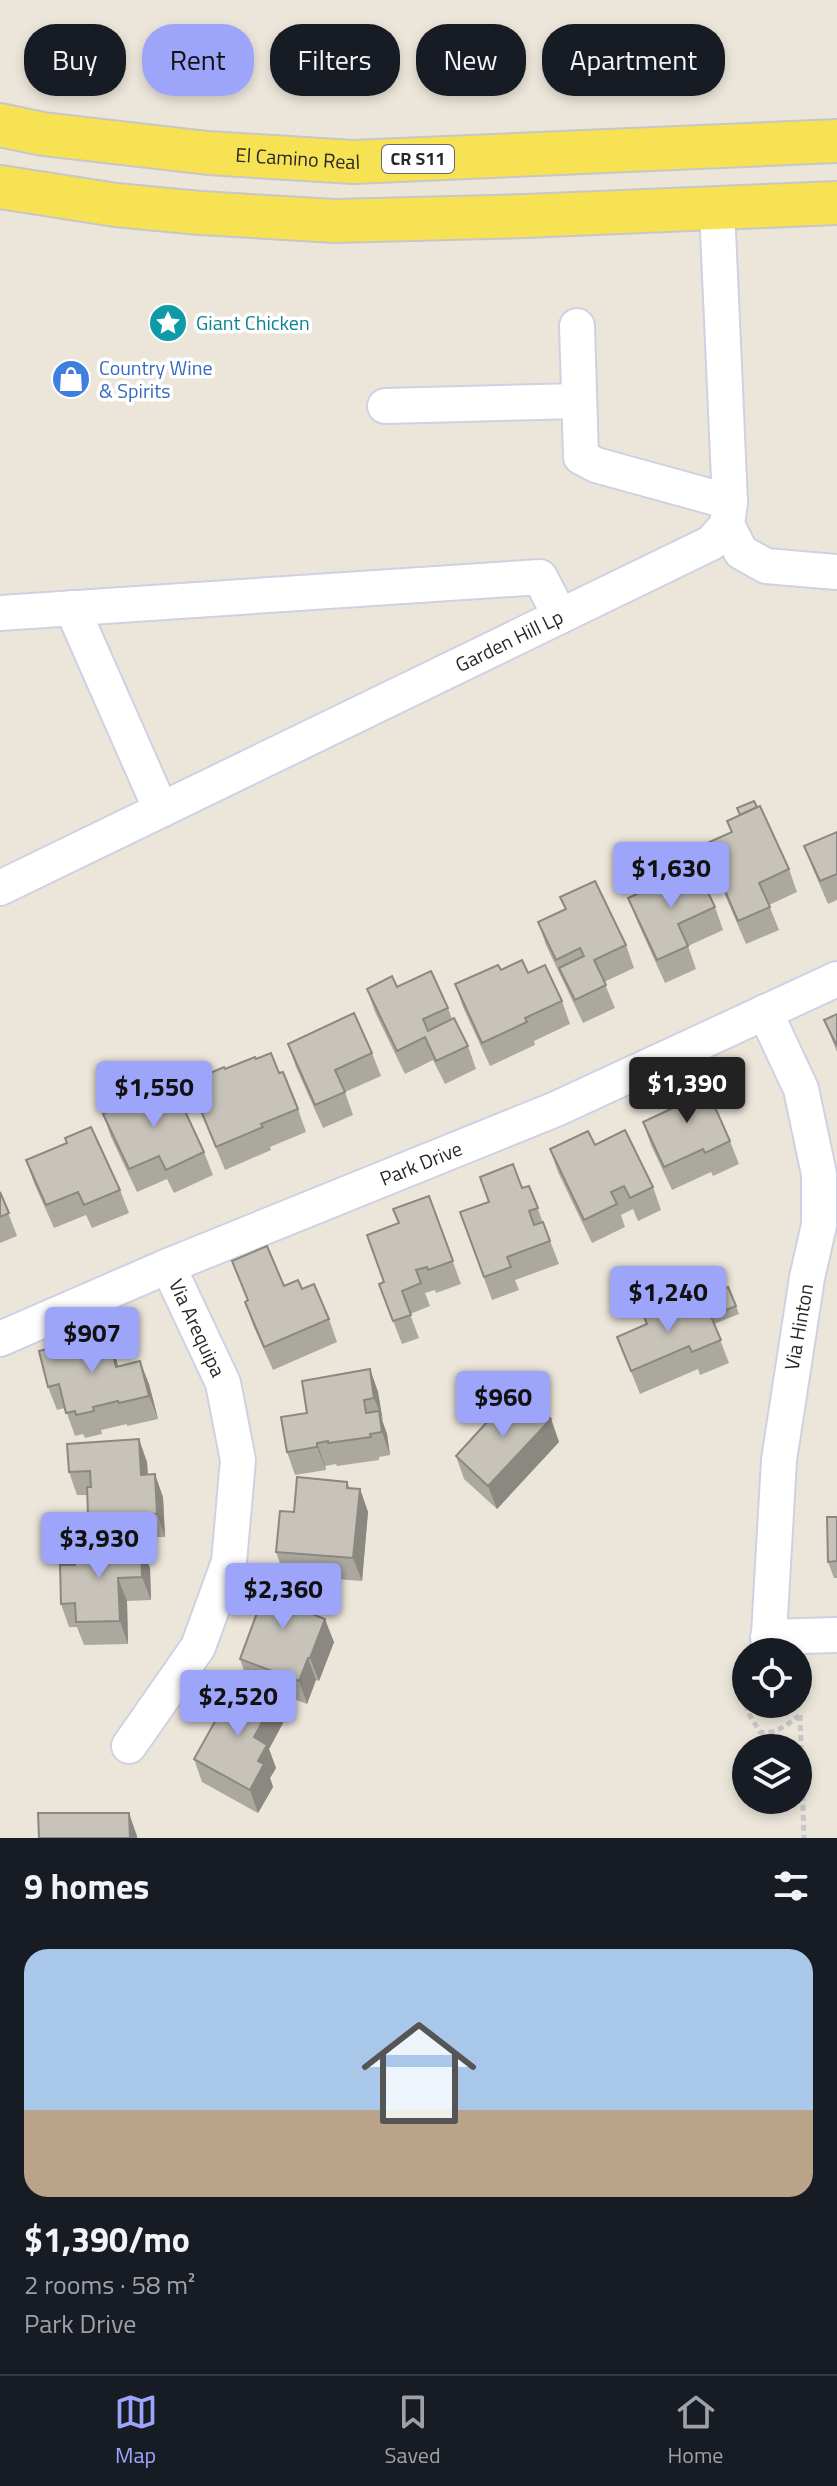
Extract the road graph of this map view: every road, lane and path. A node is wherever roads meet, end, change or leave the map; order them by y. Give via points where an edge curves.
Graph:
1 (0, 125) edge
2 (837, 141) edge
3 (0, 187) edge
4 (837, 203) edge
5 (717, 208) junction
6 (577, 326) dead end
7 (579, 401) junction
8 (385, 406) dead end
9 (728, 513) junction
10 (837, 572) edge
11 (72, 608) junction
12 (0, 613) edge
13 (560, 616) junction
14 (161, 810) junction
15 (3, 877) edge
16 (837, 979) edge
17 (765, 1012) junction
18 (168, 1266) junction
19 (0, 1339) edge
20 (837, 1635) edge
21 (768, 1638) edge
22 (812, 1638) edge
23 (753, 1718) edge
24 (796, 1718) edge
25 (800, 1718) edge
26 (129, 1746) dead end
27 (804, 1838) edge

1 - 2 main road, El Camino Real / CR S11 via 208,153 353,162
3 - 5 main road via 172,210 335,221
4 - 5 main road
5 - 9 street
6 - 7 street
7 - 8 street
7 - 9 street via 581,457
9 - 10 street via 741,552 766,566
9 - 13 street, Garden Hill Lp via 711,543
11 - 12 street
11 - 13 street via 540,577
11 - 14 street
13 - 14 street, Garden Hill Lp
14 - 15 street, Garden Hill Lp
16 - 17 street, Park Drive
17 - 18 street, Park Drive via 556,1109
17 - 21 street, Via Hinton via 801,1089 819,1174 819,1225 779,1460
18 - 19 street, Park Drive
18 - 26 street, Via Arequipa via 223,1383 238,1460 229,1562 198,1647
20 - 22 street
23 - 24 path via 760,1732 767,1733
25 - 27 path

